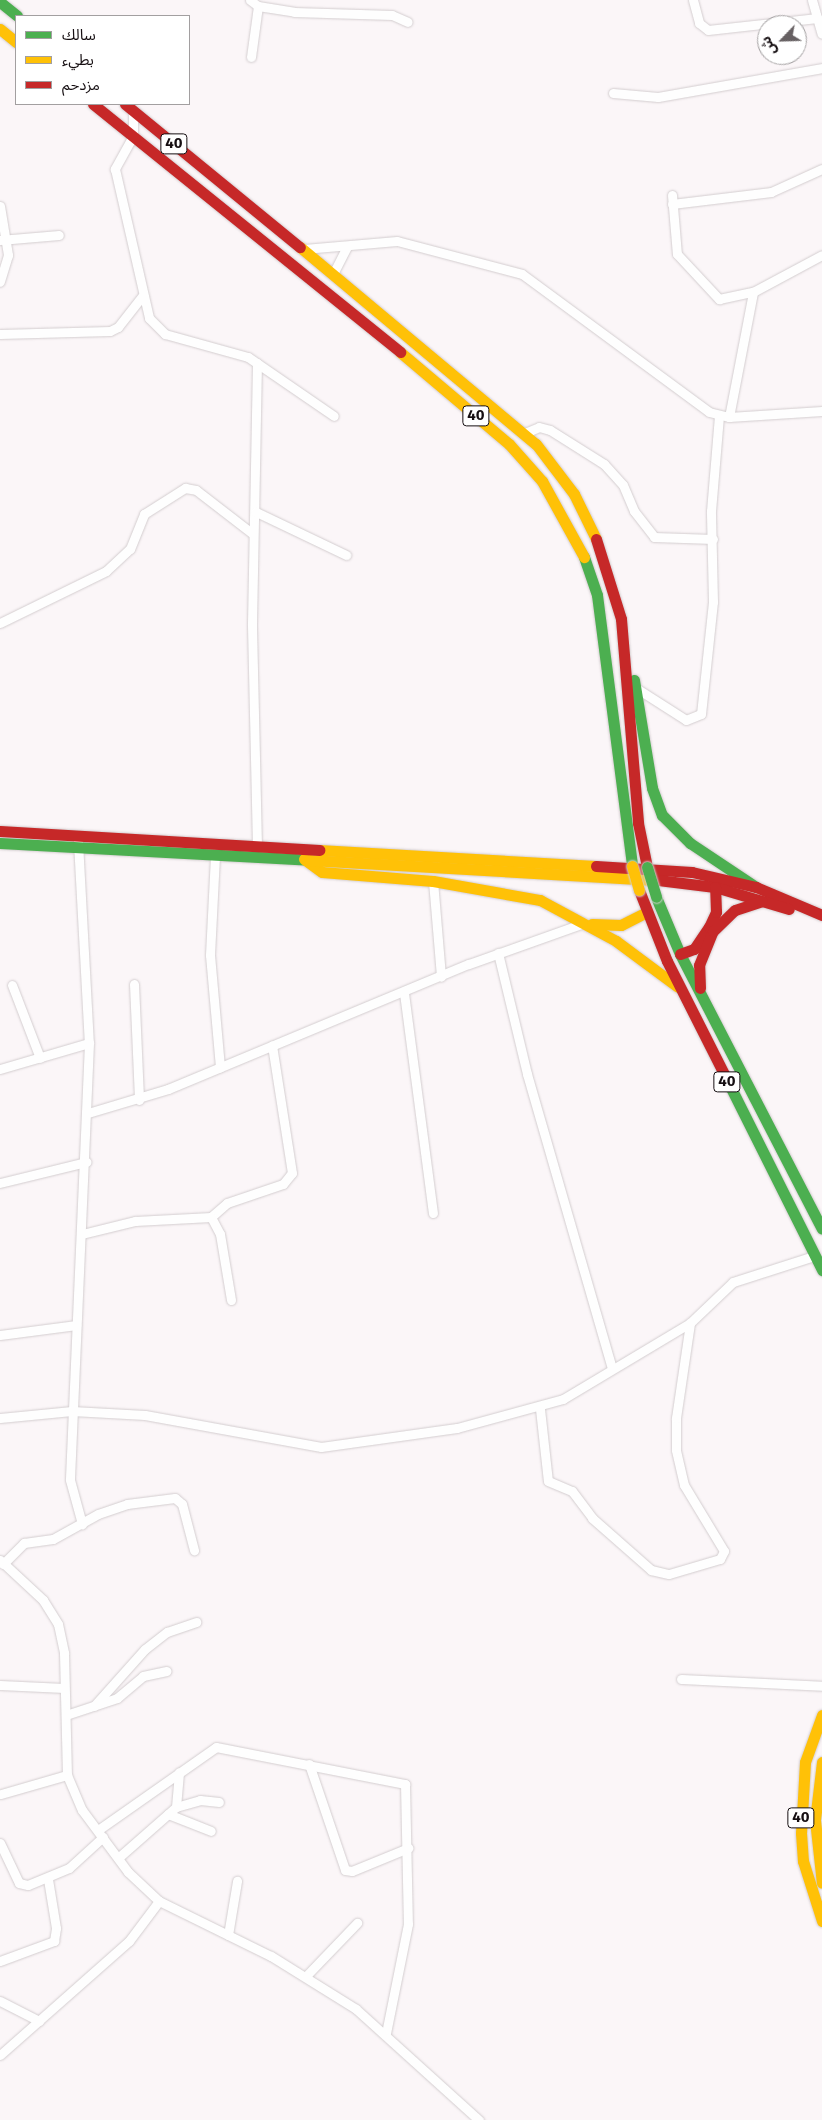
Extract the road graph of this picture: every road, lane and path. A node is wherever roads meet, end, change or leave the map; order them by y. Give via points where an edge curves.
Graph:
1 (250, 0) edge
2 (693, 0) edge
3 (812, 0) edge
4 (0, 2) edge
5 (258, 6) junction
6 (16, 15) edge
7 (817, 18) junction
8 (408, 22) dead end
9 (0, 29) edge
10 (822, 34) edge
11 (15, 41) edge
12 (251, 57) dead end
13 (822, 68) edge
14 (614, 93) dead end
15 (94, 105) edge
16 (129, 107) edge
17 (133, 136) junction
18 (822, 170) edge
19 (0, 206) edge
20 (59, 235) dead end
21 (3, 240) edge
22 (347, 246) junction
23 (300, 249) junction
24 (822, 255) edge
25 (332, 274) junction
26 (0, 282) edge
27 (753, 292) junction
28 (143, 295) junction
29 (0, 334) edge
30 (257, 363) junction
31 (448, 366) junction
32 (436, 382) junction
33 (822, 411) edge
34 (334, 416) dead end
35 (724, 416) junction
36 (525, 433) junction
37 (256, 512) junction
38 (253, 534) junction
39 (713, 539) junction
40 (346, 555) dead end
41 (0, 623) edge
42 (625, 654) junction
43 (636, 688) junction
44 (0, 831) edge
45 (78, 834) junction
46 (0, 843) edge
47 (257, 844) junction
48 (78, 848) junction
49 (304, 853) junction
50 (215, 856) junction
51 (433, 882) junction
52 (715, 887) junction
53 (756, 887) junction
54 (762, 901) junction
55 (646, 912) junction
56 (822, 915) edge
57 (586, 923) junction
58 (822, 925) edge
59 (498, 953) junction
60 (680, 954) junction
61 (441, 976) junction
62 (134, 984) dead end
63 (12, 985) dead end
64 (682, 990) junction
65 (404, 993) junction
66 (700, 993) junction
67 (89, 1043) junction
68 (272, 1046) junction
69 (40, 1058) junction
70 (220, 1068) junction
71 (0, 1070) edge
72 (139, 1100) junction
73 (88, 1113) junction
74 (86, 1162) junction
75 (0, 1183) edge
76 (433, 1213) dead end
77 (211, 1217) junction
78 (822, 1229) edge
79 (82, 1234) junction
80 (814, 1256) junction
81 (822, 1270) edge
82 (231, 1300) dead end
83 (690, 1323) junction
84 (76, 1325) junction
85 (0, 1334) edge
86 (612, 1368) junction
87 (540, 1409) junction
88 (72, 1411) junction
89 (0, 1418) edge
90 (82, 1524) junction
91 (194, 1550) dead end
92 (2, 1562) edge
93 (196, 1622) dead end
94 (166, 1671) dead end
95 (680, 1679) dead end
96 (0, 1685) edge
97 (822, 1686) edge
98 (64, 1688) junction
99 (94, 1706) junction
100 (66, 1715) junction
101 (822, 1715) edge
102 (822, 1762) edge
103 (309, 1764) junction
104 (179, 1772) junction
105 (67, 1775) junction
106 (1, 1794) edge
107 (219, 1802) dead end
108 (176, 1807) junction
109 (168, 1814) junction
110 (211, 1831) dead end
111 (101, 1834) junction
112 (0, 1843) edge
113 (408, 1848) junction
114 (118, 1858) junction
115 (48, 1879) junction
116 (237, 1881) dead end
117 (822, 1883) edge
118 (158, 1901) junction
119 (822, 1921) edge
120 (357, 1923) dead end
121 (228, 1936) junction
122 (0, 1961) edge
123 (306, 1976) junction
124 (0, 2001) edge
125 (39, 2021) junction
126 (386, 2033) junction
127 (0, 2055) edge
128 (479, 2120) edge

1 - 5 street
2 - 7 street via 699,23 708,30
3 - 7 street
4 - 6 main road
5 - 8 street via 340,16 392,15
5 - 12 street
7 - 10 street
9 - 11 main road
13 - 14 street via 658,97
15 - 17 main road, 40
16 - 17 street
16 - 23 main road, 40
17 - 28 street via 115,169
17 - 32 main road, 40
18 - 27 street via 771,192 672,199 676,248 688,266 719,299
19 - 21 street
20 - 21 street
21 - 26 street via 8,264
22 - 23 street
22 - 25 street
22 - 35 street via 397,242 522,274 693,402
23 - 25 main road, 40
24 - 27 street
25 - 31 main road, 40
27 - 35 street
28 - 29 street via 118,327 110,330
28 - 30 street via 149,318 165,334 230,351
30 - 34 street
30 - 37 street
31 - 32 main road
31 - 36 main road, 40
32 - 55 main road, 40, bridge via 528,464 555,500 580,547 606,643 622,811 632,866
33 - 35 street
35 - 39 street via 713,476
36 - 39 street via 539,427 550,430 604,464 623,485 634,511 654,537
36 - 42 main road, 40 via 554,464 591,526 616,596
37 - 38 street
37 - 40 street
38 - 41 street via 196,490 185,488 144,514 130,549 106,570
38 - 47 street
39 - 43 street via 713,602 701,714 686,720
42 - 43 main road
42 - 60 main road, 40, bridge via 638,823 656,897
43 - 53 main road via 652,788 662,815 690,843
44 - 45 main road
45 - 47 main road
45 - 48 street
46 - 48 main road
47 - 49 main road
48 - 50 main road
48 - 67 street
49 - 50 main road
49 - 51 main road via 322,872
49 - 52 main road
49 - 53 main road via 602,864 692,872
50 - 70 street via 210,955
51 - 57 main road via 540,900
51 - 61 street
52 - 54 main road
52 - 60 main road via 716,912 694,949
53 - 56 main road
54 - 58 main road
54 - 66 main road via 735,910 713,931 699,965
55 - 57 main road via 621,925
55 - 64 main road, 40
57 - 59 street
57 - 64 main road
59 - 61 street
59 - 86 street via 527,1074
60 - 66 main road, 40
61 - 65 street
62 - 72 street
63 - 69 street
64 - 80 main road, 40
65 - 68 street
65 - 76 street
66 - 78 main road, 40
67 - 69 street
67 - 73 street
68 - 70 street
68 - 77 street via 292,1173 283,1184 227,1203
69 - 71 street
70 - 72 street
72 - 73 street
73 - 74 street
74 - 75 street
74 - 79 street
77 - 79 street via 135,1221
77 - 82 street via 220,1234
79 - 84 street
80 - 81 main road, 40
80 - 83 street via 733,1282
83 - 86 street
83 - 87 street via 676,1418 676,1450 684,1485 724,1551 720,1558 669,1574 651,1570 592,1518 572,1491 548,1481
84 - 85 street
84 - 88 street
86 - 87 street
87 - 88 street via 457,1428 333,1447 279,1442 162,1417
88 - 89 street
88 - 90 street via 70,1480
90 - 91 street via 127,1504 175,1498 182,1504
90 - 92 street via 53,1539 24,1543
92 - 98 street via 40,1596 55,1620 62,1641
93 - 99 street via 167,1632 144,1649
94 - 99 street via 143,1676 117,1698
95 - 97 street
96 - 98 street
98 - 100 street
99 - 100 street
100 - 105 street
101 - 119 main road, 40 via 805,1762 801,1815 803,1861
102 - 117 main road, 40 via 815,1820
103 - 104 street via 222,1747 210,1749
103 - 113 street via 405,1784
103 - 113 street via 344,1870 352,1871
104 - 108 street
104 - 111 street
105 - 106 street
105 - 111 street via 76,1799
107 - 108 street via 200,1800
108 - 109 street
109 - 110 street
109 - 114 street
111 - 114 street
111 - 115 street via 82,1859
112 - 115 street via 20,1883 28,1885
113 - 126 street via 408,1924
114 - 118 street
115 - 122 street via 56,1928 54,1941
116 - 121 street
118 - 121 street
118 - 125 street via 129,1941
120 - 123 street
121 - 123 street
123 - 126 street
124 - 125 street
125 - 127 street
126 - 128 street

